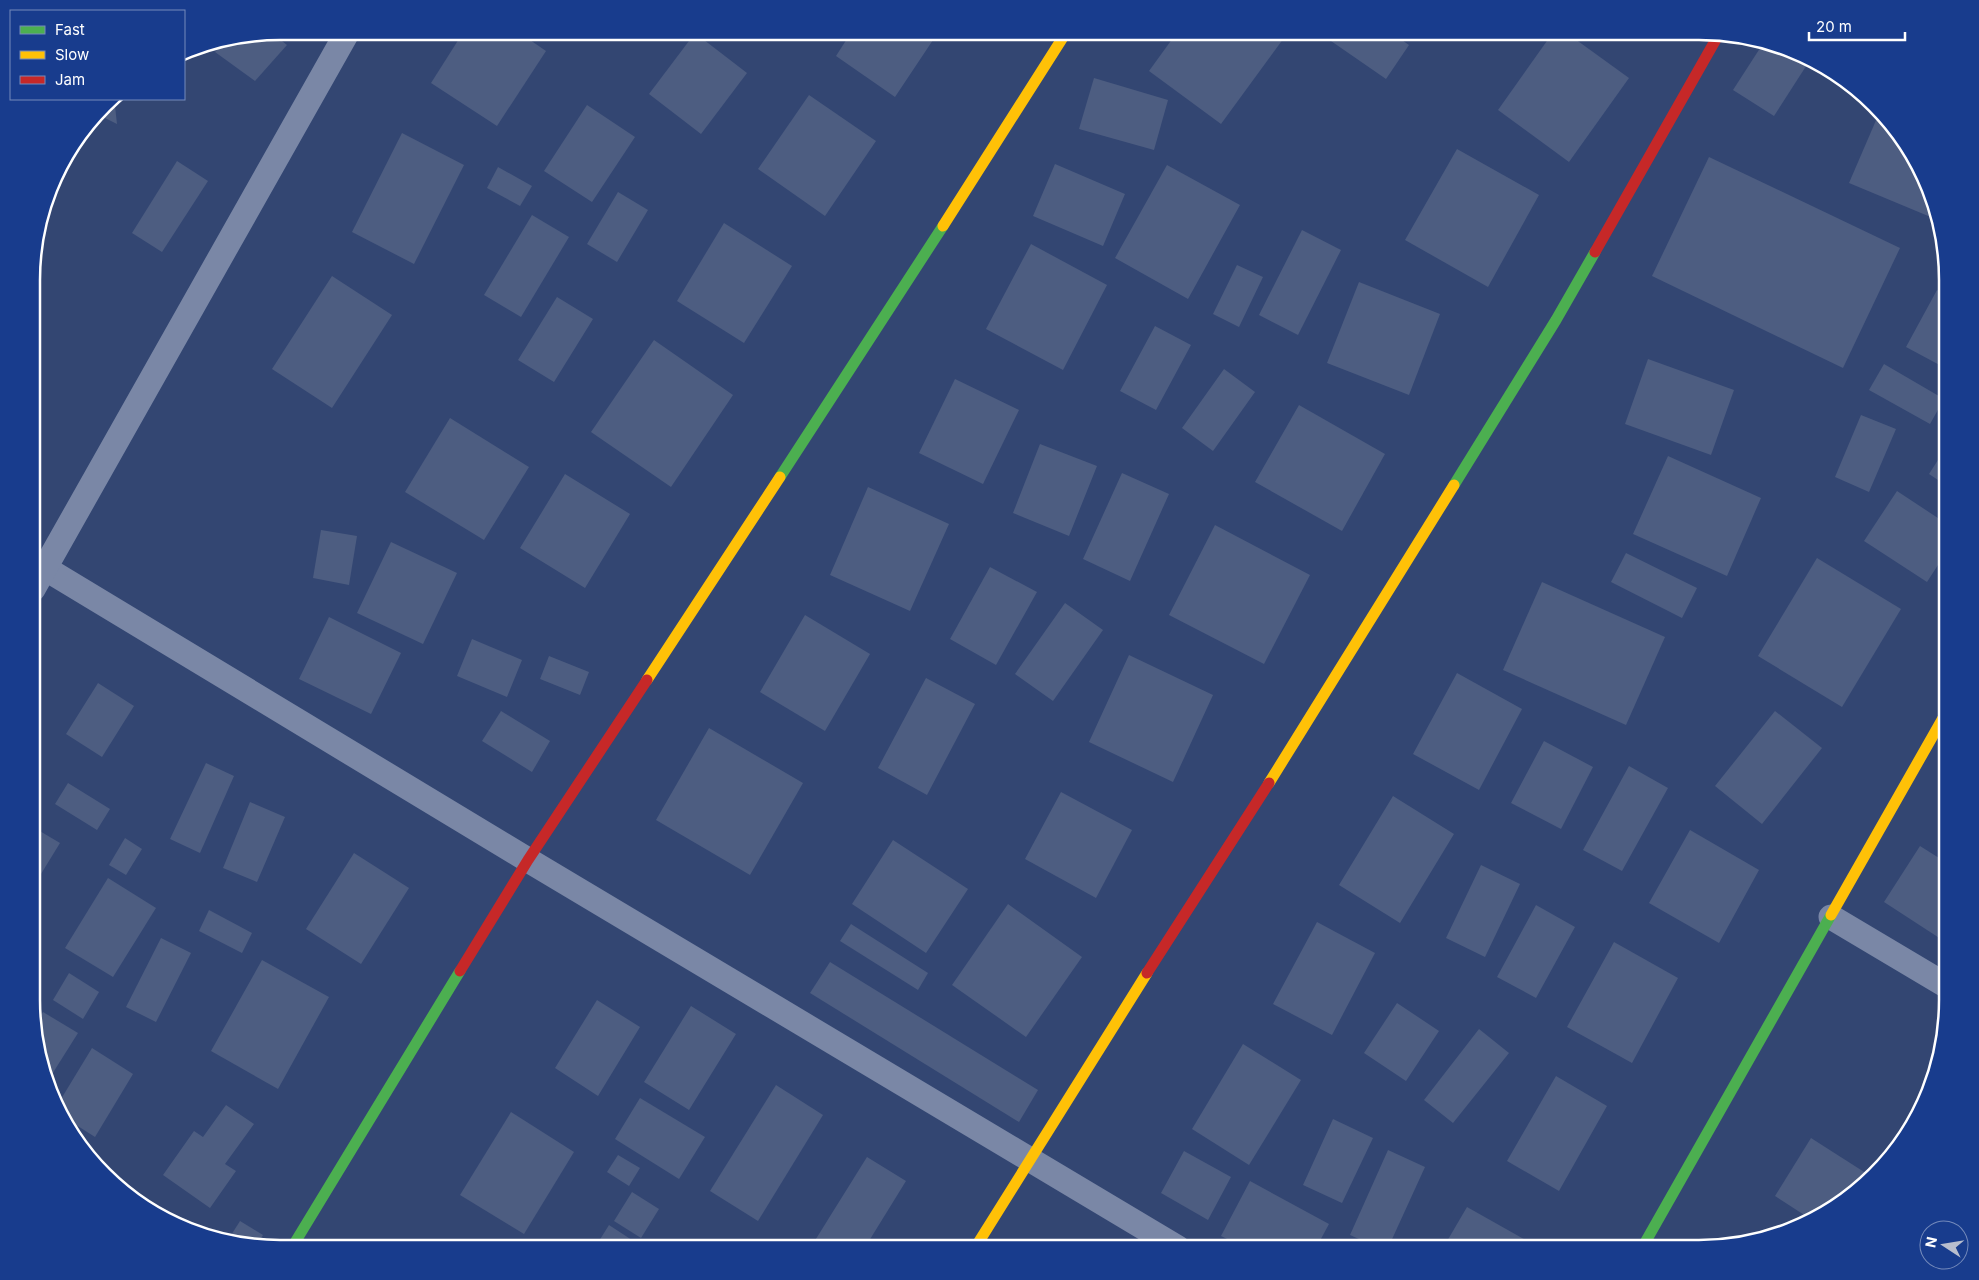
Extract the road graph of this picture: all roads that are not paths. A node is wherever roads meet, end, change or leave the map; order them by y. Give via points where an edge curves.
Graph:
1 (343, 40) edge
2 (1062, 40) edge
3 (1714, 41) edge
4 (40, 568) edge
5 (40, 575) edge
6 (1939, 725) edge
7 (528, 860) junction
8 (1831, 917) junction
9 (1939, 981) edge
10 (1029, 1160) junction
11 (296, 1240) edge
12 (980, 1240) edge
13 (1164, 1240) edge
14 (1647, 1240) edge

1 - 4 street
2 - 7 street via 853,367
3 - 10 street via 1556,320 1304,727
5 - 7 street
6 - 8 street
7 - 10 street
7 - 11 street
8 - 9 street
8 - 14 street
10 - 12 street
10 - 13 street

